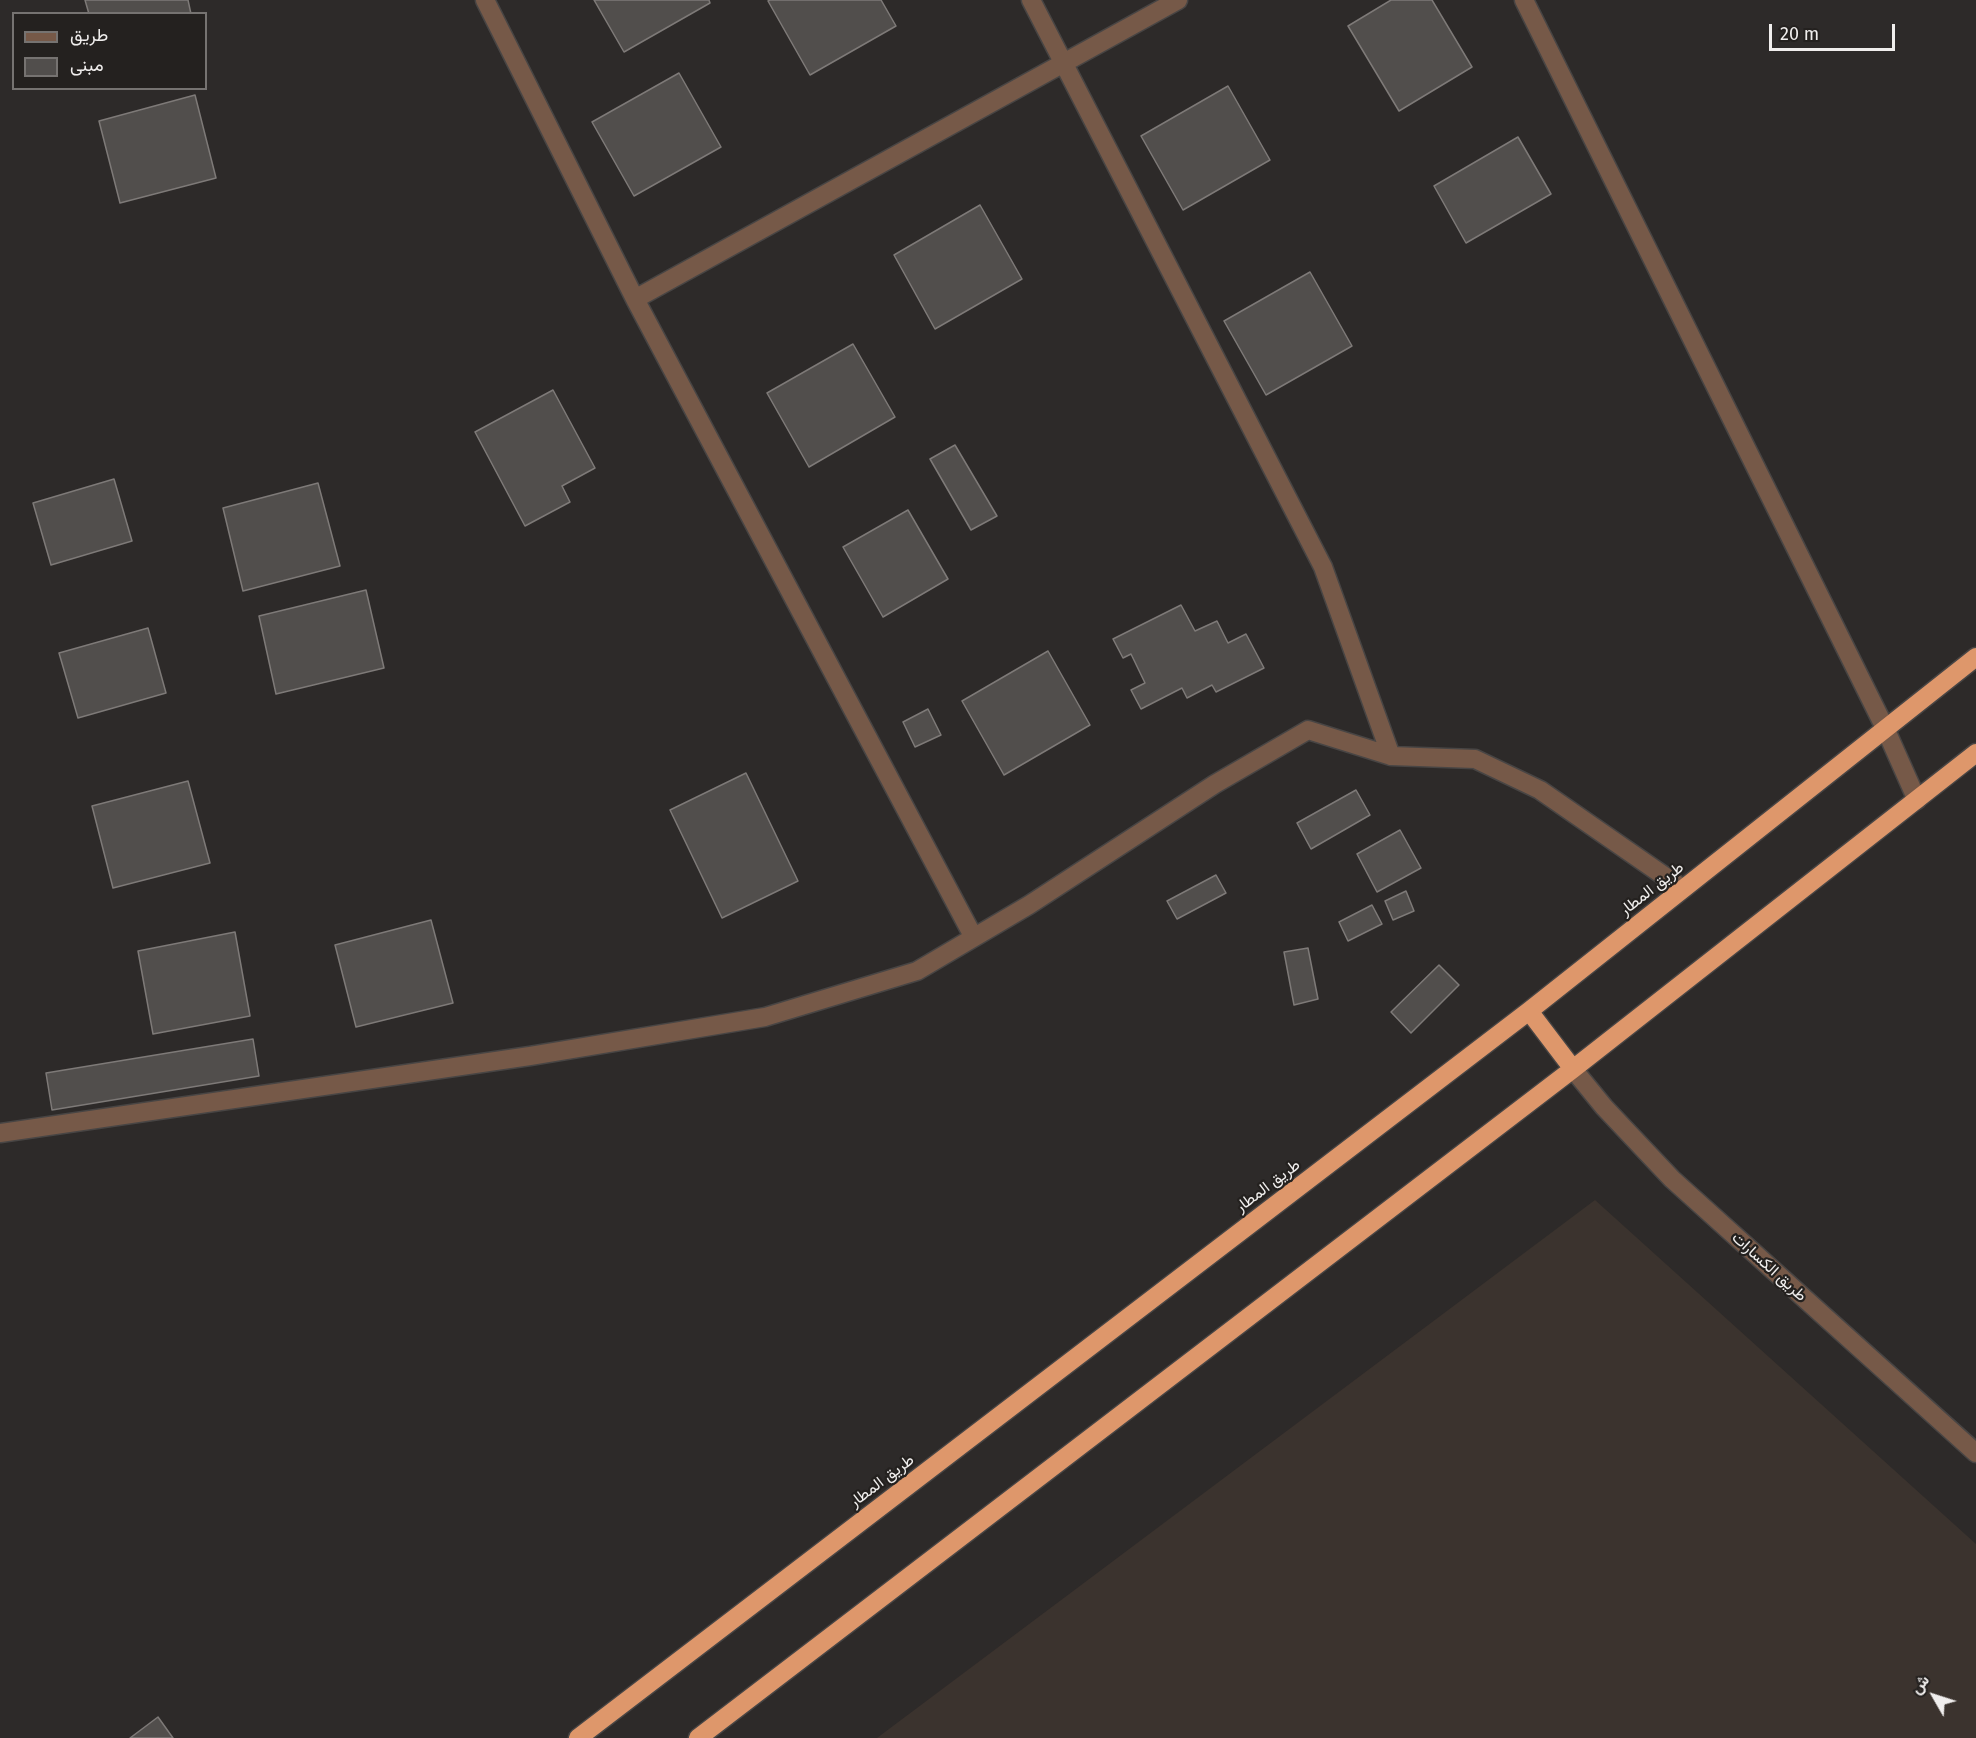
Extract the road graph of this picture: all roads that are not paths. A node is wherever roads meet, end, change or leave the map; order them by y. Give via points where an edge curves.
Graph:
1 (485, 0) edge
2 (1031, 0) edge
3 (1178, 0) edge
4 (1524, 0) edge
5 (1064, 62) junction
6 (635, 299) junction
7 (1976, 657) edge
8 (1884, 728) junction
9 (1976, 753) edge
10 (1391, 756) junction
11 (1917, 800) junction
12 (1683, 889) junction
13 (973, 936) junction
14 (1529, 1011) junction
15 (1573, 1069) junction
16 (0, 1133) edge
17 (1976, 1454) edge
18 (578, 1738) edge
19 (698, 1738) edge

1 - 6 street
2 - 5 street
3 - 5 street
4 - 8 street
5 - 6 street
5 - 10 street via 1323,567
6 - 13 street
7 - 8 highway, طريق المطار
8 - 11 street
8 - 12 highway, طريق المطار
9 - 11 highway
10 - 12 street via 1475,759 1540,790
10 - 13 street via 1308,730
11 - 15 highway
12 - 14 highway, طريق المطار
13 - 16 street via 917,971 765,1017 530,1056
14 - 15 highway
14 - 18 highway, طريق المطار
15 - 17 street, طريق الكسارات via 1672,1179
15 - 19 highway

